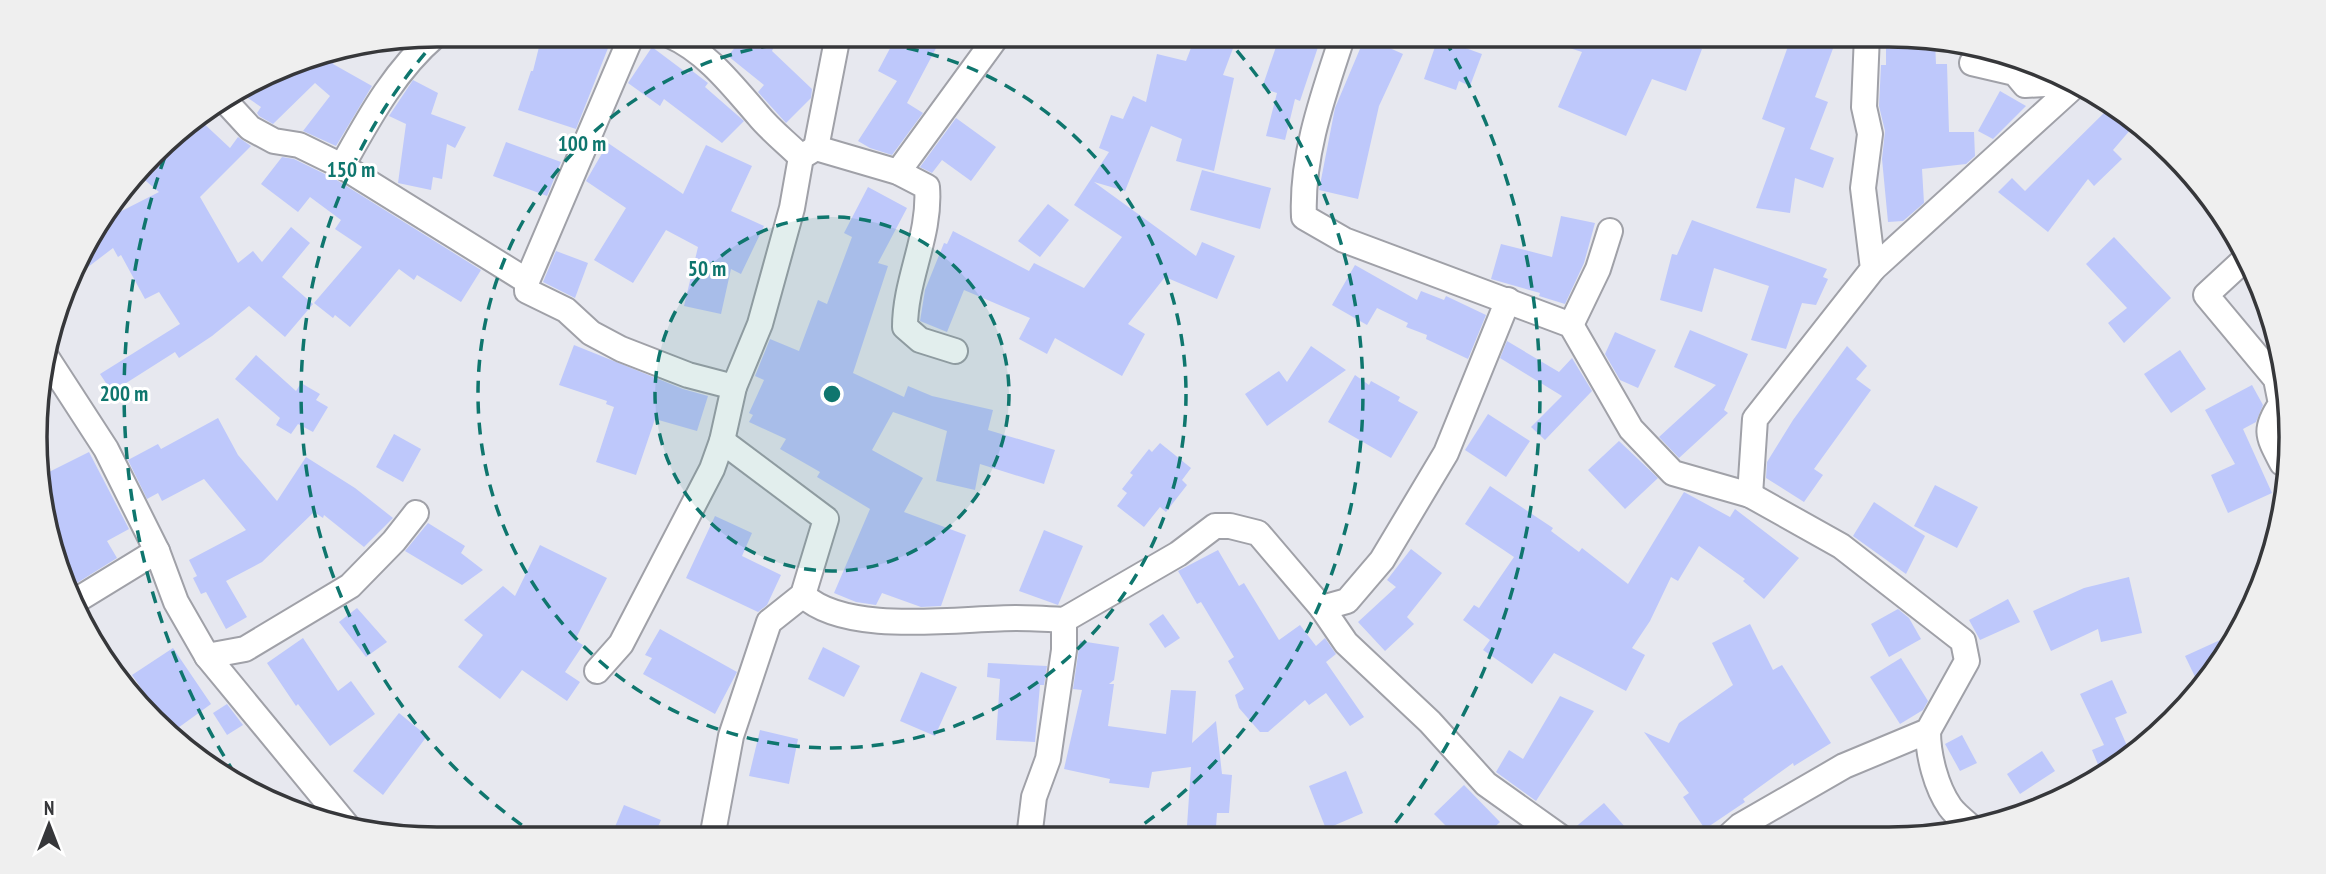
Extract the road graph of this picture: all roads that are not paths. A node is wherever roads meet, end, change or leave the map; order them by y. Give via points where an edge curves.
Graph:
1 (627, 47) edge
2 (689, 47) edge
3 (835, 47) edge
4 (989, 47) edge
5 (1339, 47) edge
6 (1866, 47) edge
7 (421, 48) edge
8 (1972, 63) dead end
9 (2053, 84) edge
10 (2069, 91) edge
11 (230, 106) edge
12 (808, 152) junction
13 (342, 166) junction
14 (898, 172) junction
15 (1610, 231) dead end
16 (2239, 265) edge
17 (1873, 269) junction
18 (527, 281) junction
19 (1507, 300) junction
20 (1571, 325) junction
21 (955, 351) dead end
22 (54, 368) edge
23 (2274, 377) edge
24 (734, 387) junction
25 (2278, 409) edge
26 (722, 441) junction
27 (2278, 456) edge
28 (1749, 495) junction
29 (416, 513) dead end
30 (157, 551) junction
31 (803, 595) junction
32 (82, 598) edge
33 (1322, 608) junction
34 (1064, 620) junction
35 (207, 656) junction
36 (597, 671) dead end
37 (1928, 731) junction
38 (337, 813) edge
39 (1963, 819) edge
40 (714, 827) edge
41 (1030, 827) edge
42 (1546, 827) edge
43 (1744, 827) edge

1 - 18 street
2 - 12 street via 731,82 759,117
3 - 12 street
4 - 14 street
5 - 19 street via 1302,185 1304,217 1344,240
6 - 17 street via 1864,107 1870,134 1863,188
7 - 13 street via 381,96
8 - 9 street via 2015,73 2025,85
10 - 17 street
11 - 13 street via 250,128 274,141 299,145
12 - 14 street
12 - 24 street via 760,324
13 - 18 street
14 - 21 street via 927,187 929,210 905,300 905,327 920,340
15 - 20 street
16 - 23 street via 2206,295
17 - 28 street via 1755,419
18 - 24 street via 527,291 566,310 591,333 621,349
19 - 20 street
19 - 33 street via 1446,453 1382,560 1347,601
20 - 28 street via 1632,429 1673,473
22 - 30 street via 88,418
24 - 26 street
25 - 27 street via 2268,437
26 - 31 street via 826,519
26 - 36 street via 712,469 621,644
28 - 37 street via 1841,546 1963,641 1966,662
29 - 35 street via 350,586 245,649
30 - 32 street
30 - 35 street via 176,602
31 - 34 street via 816,607 872,620
31 - 40 street via 769,622 731,736
33 - 34 street via 1258,533 1215,526 1178,554
33 - 42 street via 1346,643 1430,722 1486,784
34 - 41 street via 1057,704
35 - 38 street
37 - 39 street via 1935,771 1950,807
37 - 43 street via 1844,766

